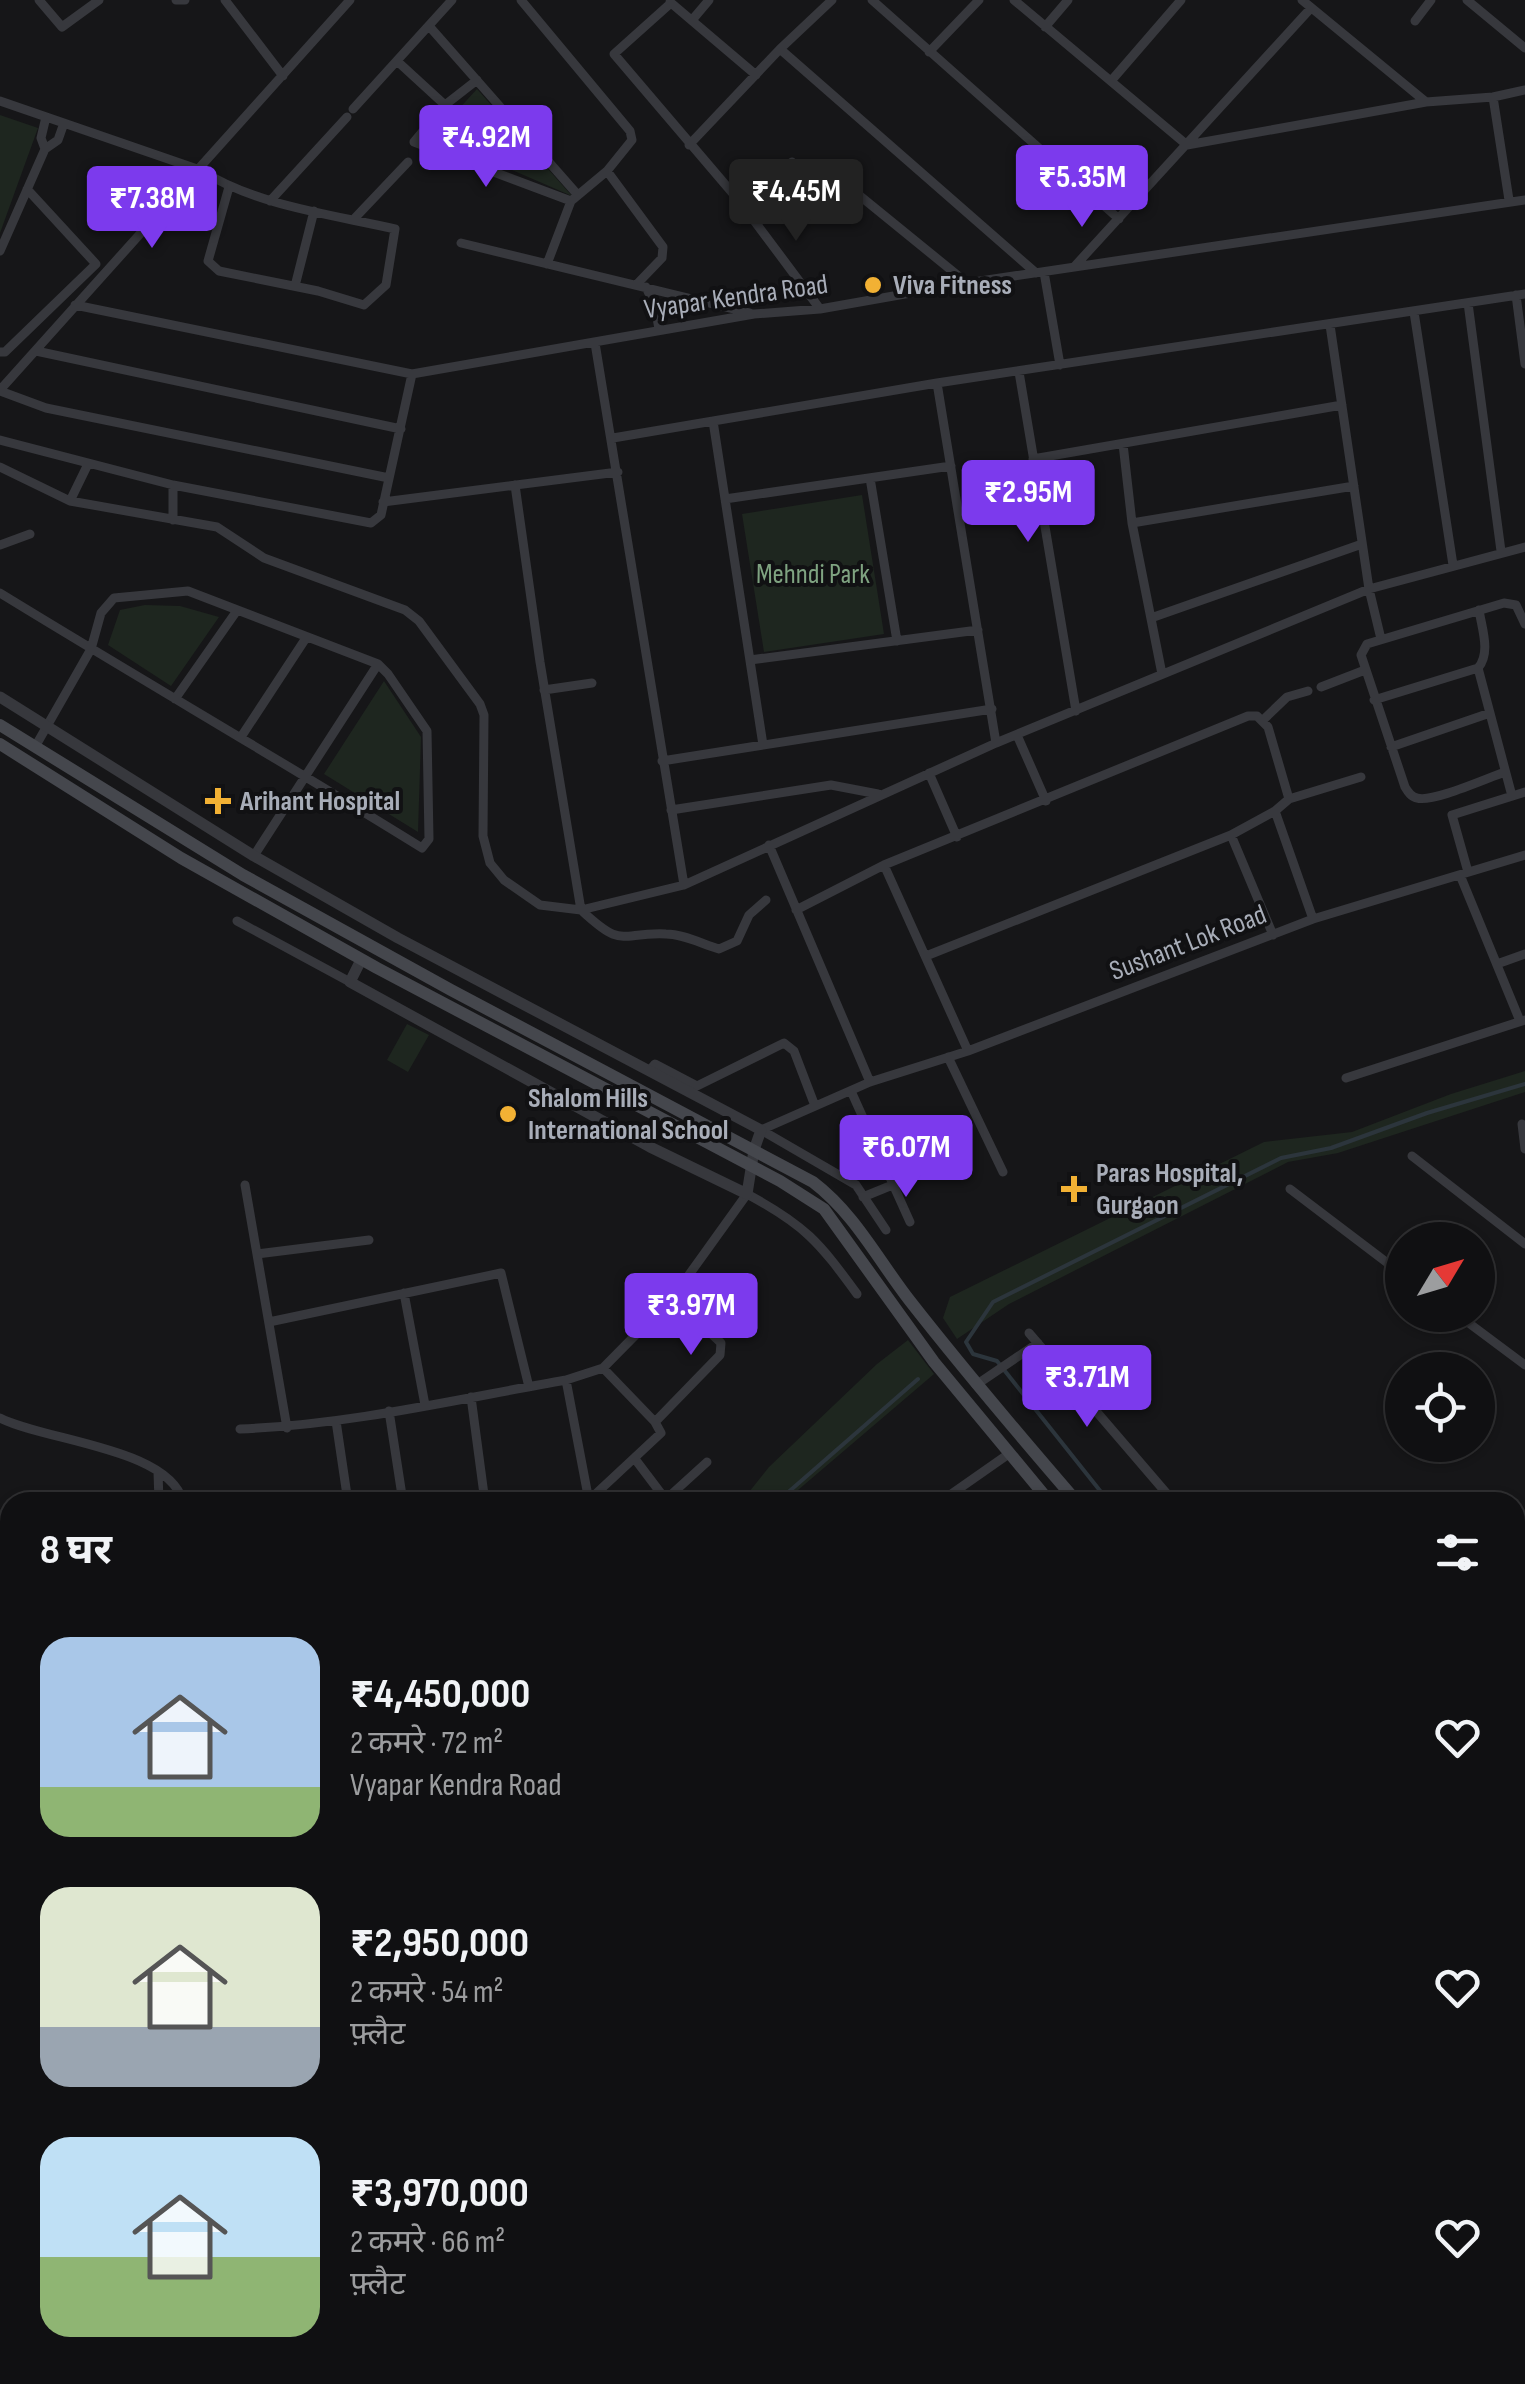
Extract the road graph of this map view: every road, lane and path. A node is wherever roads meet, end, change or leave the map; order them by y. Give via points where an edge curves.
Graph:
1 (40, 0) edge
2 (98, 0) edge
3 (176, 0) edge
4 (185, 0) edge
5 (225, 0) edge
6 (350, 0) edge
7 (452, 0) edge
8 (521, 0) edge
9 (709, 0) edge
10 (832, 0) edge
11 (872, 0) edge
12 (980, 0) edge
13 (1014, 0) edge
14 (1068, 0) edge
15 (1182, 0) edge
16 (1431, 0) edge
17 (1467, 0) edge
18 (670, 2) edge
19 (1306, 4) edge
20 (692, 19) junction
21 (1415, 21) dead end
22 (430, 26) junction
23 (1046, 27) junction
24 (1525, 48) edge
25 (780, 49) junction
26 (930, 52) junction
27 (398, 61) junction
28 (756, 75) junction
29 (283, 76) junction
30 (477, 80) junction
31 (1111, 82) junction
32 (1525, 90) edge
33 (1493, 97) junction
34 (0, 101) edge
35 (1426, 102) junction
36 (445, 105) junction
37 (46, 117) junction
38 (64, 124) junction
39 (690, 145) junction
40 (1188, 145) junction
41 (45, 148) junction
42 (408, 162) dead end
43 (792, 162) dead end
44 (822, 165) dead end
45 (200, 170) junction
46 (606, 172) junction
47 (229, 188) junction
48 (27, 189) junction
49 (574, 197) junction
50 (1509, 200) junction
51 (1525, 200) edge
52 (270, 201) junction
53 (741, 203) junction
54 (314, 211) junction
55 (1119, 219) junction
56 (353, 220) junction
57 (460, 244) dead end
58 (0, 251) edge
59 (547, 264) junction
60 (1074, 267) junction
61 (1040, 272) junction
62 (967, 283) junction
63 (296, 286) junction
64 (642, 286) junction
65 (1520, 295) edge
66 (1468, 303) junction
67 (75, 306) junction
68 (820, 308) junction
69 (1414, 312) junction
70 (754, 314) junction
71 (1330, 325) junction
72 (659, 329) junction
73 (595, 343) junction
74 (36, 351) junction
75 (0, 352) edge
76 (1060, 364) junction
77 (1525, 364) edge
78 (1018, 372) junction
79 (412, 374) junction
80 (937, 383) junction
81 (0, 391) edge
82 (1342, 404) junction
83 (713, 421) junction
84 (401, 429) junction
85 (612, 438) junction
86 (0, 440) edge
87 (1124, 444) junction
88 (1033, 459) junction
89 (88, 464) junction
90 (951, 466) junction
91 (0, 467) edge
92 (618, 472) junction
93 (389, 478) junction
94 (870, 478) junction
95 (173, 484) junction
96 (516, 485) junction
97 (1354, 486) junction
98 (725, 500) junction
99 (70, 501) junction
100 (384, 502) junction
101 (173, 520) junction
102 (1132, 522) junction
103 (30, 534) dead end
104 (1362, 544) junction
105 (0, 545) edge
106 (1525, 547) edge
107 (1501, 552) junction
108 (1453, 565) junction
109 (1368, 589) junction
110 (0, 592) edge
111 (1479, 610) junction
112 (236, 612) junction
113 (1150, 618) junction
114 (1525, 624) edge
115 (978, 630) junction
116 (306, 638) junction
117 (1381, 639) junction
118 (896, 640) junction
119 (91, 649) junction
120 (750, 660) junction
121 (378, 664) junction
122 (1478, 668) junction
123 (1365, 670) junction
124 (1162, 674) junction
125 (592, 683) dead end
126 (1321, 686) dead end
127 (544, 690) junction
128 (1308, 690) dead end
129 (0, 697) edge
130 (175, 699) junction
131 (1374, 700) junction
132 (992, 709) junction
133 (1076, 710) junction
134 (1490, 713) junction
135 (1262, 721) junction
136 (0, 725) edge
137 (47, 726) junction
138 (1017, 735) junction
139 (240, 738) junction
140 (996, 743) junction
141 (0, 744) edge
142 (763, 745) junction
143 (35, 747) junction
144 (1391, 747) junction
145 (662, 761) junction
146 (929, 772) junction
147 (1505, 772) junction
148 (306, 776) junction
149 (1361, 777) dead end
150 (1525, 792) edge
151 (881, 794) junction
152 (1512, 796) junction
153 (1289, 799) junction
154 (1046, 801) junction
155 (671, 810) junction
156 (1275, 811) junction
157 (1230, 835) junction
158 (957, 837) junction
159 (770, 845) junction
160 (256, 853) junction
161 (1525, 855) edge
162 (884, 865) junction
163 (1464, 873) junction
164 (243, 875) junction
165 (684, 884) junction
166 (766, 900) dead end
167 (581, 910) junction
168 (796, 910) junction
169 (1313, 918) junction
170 (237, 920) dead end
171 (1273, 935) junction
172 (1525, 954) edge
173 (926, 956) junction
174 (361, 960) junction
175 (1497, 964) junction
176 (350, 982) junction
177 (1522, 1021) edge
178 (968, 1050) junction
179 (948, 1057) junction
180 (649, 1071) junction
181 (1346, 1078) dead end
182 (870, 1082) junction
183 (850, 1091) junction
184 (815, 1106) junction
185 (1522, 1124) dead end
186 (761, 1130) junction
187 (1525, 1149) edge
188 (754, 1150) junction
189 (1412, 1156) dead end
190 (751, 1166) junction
191 (934, 1168) dead end
192 (1003, 1172) dead end
193 (893, 1184) junction
194 (245, 1185) dead end
195 (1290, 1189) dead end
196 (744, 1193) junction
197 (864, 1196) junction
198 (910, 1222) dead end
199 (886, 1230) dead end
200 (369, 1240) dead end
201 (1525, 1244) edge
202 (257, 1254) junction
203 (1385, 1261) edge
204 (404, 1293) junction
205 (857, 1294) dead end
206 (673, 1298) junction
207 (268, 1322) junction
208 (1481, 1332) edge
209 (1029, 1333) dead end
210 (1038, 1344) junction
211 (1525, 1365) edge
212 (603, 1368) junction
213 (566, 1380) junction
214 (976, 1385) junction
215 (528, 1387) junction
216 (471, 1397) junction
217 (425, 1405) junction
218 (389, 1411) junction
219 (0, 1418) edge
220 (336, 1421) junction
221 (655, 1422) junction
222 (240, 1428) dead end
223 (286, 1428) junction
224 (1010, 1453) junction
225 (635, 1459) junction
226 (706, 1462) dead end
227 (158, 1472) junction
228 (158, 1492) edge
229 (181, 1492) edge
230 (347, 1492) edge
231 (402, 1492) edge
232 (484, 1492) edge
233 (586, 1492) edge
234 (599, 1492) edge
235 (658, 1492) edge
236 (674, 1492) edge
237 (954, 1492) edge
238 (1042, 1492) edge
239 (1068, 1492) edge
240 (1165, 1492) edge

1 - 2 street via 62,27
3 - 4 street
5 - 29 street
6 - 29 street
7 - 22 street
8 - 46 street via 630,131 629,147
9 - 20 street
10 - 25 street
11 - 26 street
12 - 26 street
13 - 23 street
14 - 23 street
15 - 31 street
16 - 21 street
17 - 24 street
18 - 20 street
18 - 39 street via 614,54
19 - 35 street
19 - 40 street
20 - 28 street
22 - 27 street
22 - 30 street
23 - 31 street
25 - 28 street
25 - 61 street
26 - 55 street
27 - 36 street
27 - 52 street
28 - 39 street
29 - 45 street
30 - 36 street
30 - 49 street
31 - 40 street
32 - 33 street
33 - 35 street
33 - 50 street
34 - 37 street
35 - 40 street
36 - 49 street via 414,142
37 - 38 street
37 - 41 street via 40,138
38 - 41 street via 58,140
38 - 45 street
39 - 53 street
40 - 55 street
41 - 48 street
42 - 56 street
43 - 53 street
44 - 62 street
45 - 47 street
45 - 67 street
46 - 49 street
46 - 64 street via 663,246
47 - 52 street
47 - 63 street via 208,261 219,270
48 - 58 street
48 - 75 street via 96,264
49 - 59 street
50 - 51 street, Vyapar Kendra Road
50 - 60 street, Vyapar Kendra Road
52 - 54 street
53 - 68 street
54 - 56 street
54 - 63 street
55 - 60 street
56 - 63 street via 395,229 386,285 364,306
57 - 59 street
59 - 64 street
60 - 61 street, Vyapar Kendra Road
61 - 62 street, Vyapar Kendra Road
61 - 76 street
62 - 68 street, Vyapar Kendra Road
64 - 70 street
64 - 72 street
65 - 66 street
65 - 77 street
66 - 69 street
66 - 107 street
67 - 74 street
67 - 79 street, Vyapar Kendra Road
68 - 70 street, Vyapar Kendra Road
69 - 71 street
69 - 108 street
70 - 72 street, Vyapar Kendra Road
71 - 76 street
71 - 82 street
72 - 73 street, Vyapar Kendra Road
73 - 79 street, Vyapar Kendra Road
73 - 85 street
74 - 81 street
74 - 84 street
76 - 78 street
78 - 80 street
78 - 88 street
79 - 84 street
80 - 83 street
80 - 90 street
81 - 93 street via 46,408
82 - 87 street
82 - 97 street
83 - 85 street
83 - 98 street
84 - 93 street
85 - 92 street
86 - 89 street
87 - 88 street
87 - 102 street
88 - 133 street
89 - 95 street
89 - 99 street
90 - 94 street
90 - 115 street
91 - 99 street
92 - 96 street
92 - 145 street
93 - 100 street
94 - 98 street
94 - 118 street
95 - 100 street via 371,523
95 - 101 street
96 - 100 street
96 - 127 street
97 - 102 street
97 - 104 street
98 - 120 street
99 - 101 street
101 - 167 street via 217,527 264,558 388,602 418,621 484,715 483,836 490,864 540,905
102 - 113 street
103 - 105 street
104 - 109 street
104 - 113 street
106 - 107 street
107 - 108 street
108 - 109 street
109 - 117 street
109 - 124 street
110 - 119 street
111 - 114 street via 1511,602
111 - 117 street
111 - 122 street via 1486,652
112 - 116 street
112 - 119 street via 188,591 114,598 101,613
112 - 130 street
113 - 124 street
115 - 118 street
115 - 132 street
116 - 121 street
116 - 139 street
117 - 123 street via 1362,649
118 - 120 street
119 - 130 street
119 - 137 street
120 - 142 street
121 - 148 street
121 - 148 street via 427,731 426,845
122 - 131 street
122 - 134 street
123 - 126 street
123 - 131 street
124 - 133 street
125 - 127 street
127 - 167 street
128 - 135 street via 1287,697
129 - 137 street
130 - 139 street
131 - 144 street
132 - 140 street
132 - 142 street
133 - 138 street
134 - 144 street
134 - 147 street
135 - 153 street
135 - 154 street via 1248,716
136 - 143 main road
137 - 143 street
137 - 160 street
138 - 140 street
138 - 154 street
139 - 148 street
140 - 146 street
141 - 174 main road
142 - 145 street
143 - 164 main road
144 - 147 street via 1405,787 1418,799
145 - 155 street
146 - 151 street
146 - 158 street
147 - 152 street
148 - 160 street
149 - 153 street
150 - 152 street
151 - 155 street via 832,785
151 - 159 street
152 - 163 street via 1452,815
153 - 156 street
154 - 158 street
155 - 165 street
156 - 157 street
156 - 169 street
157 - 171 street
157 - 173 street
158 - 162 street
159 - 165 street
159 - 168 street
160 - 164 street
160 - 180 street via 415,947
161 - 163 street, Sushant Lok Road
162 - 168 street
162 - 173 street
163 - 169 street, Sushant Lok Road
163 - 175 street
164 - 188 main road
165 - 167 street
166 - 167 street via 748,915 737,940 719,948 666,934 622,938
168 - 182 street
169 - 171 street, Sushant Lok Road
170 - 176 street
171 - 178 street, Sushant Lok Road
172 - 175 street
173 - 178 street
174 - 176 street
174 - 190 main road
175 - 177 street
176 - 196 street
177 - 181 street
178 - 179 street, Sushant Lok Road
179 - 182 street, Sushant Lok Road
179 - 192 street
180 - 184 street via 663,1066 697,1086 784,1044 794,1050
180 - 186 street
182 - 183 street, Sushant Lok Road
183 - 184 street, Sushant Lok Road
183 - 193 street
184 - 186 street, Sushant Lok Road
185 - 187 street
186 - 188 street
186 - 197 street via 844,1176
188 - 190 street
188 - 214 main road via 831,1195
189 - 201 street
190 - 196 street
190 - 224 main road via 824,1209 934,1362
191 - 193 street
193 - 197 street
193 - 198 street
194 - 202 street
195 - 203 street
196 - 205 street via 821,1244
196 - 206 street
197 - 199 street
200 - 202 street
202 - 207 street
204 - 207 street
204 - 215 street via 501,1273
204 - 217 street
206 - 212 street
206 - 221 street via 721,1344 720,1355
207 - 223 street
208 - 211 street
209 - 210 street
210 - 214 street
210 - 240 street
212 - 213 street
212 - 221 street
213 - 215 street
213 - 233 street
214 - 239 main road
215 - 216 street
216 - 217 street
216 - 232 street
217 - 218 street
218 - 220 street
218 - 231 street
219 - 227 street via 128,1456
220 - 223 street
220 - 230 street
221 - 225 street via 661,1433
222 - 223 street
224 - 237 street
224 - 238 main road
225 - 234 street
225 - 235 street
226 - 236 street
227 - 228 street
227 - 229 street

